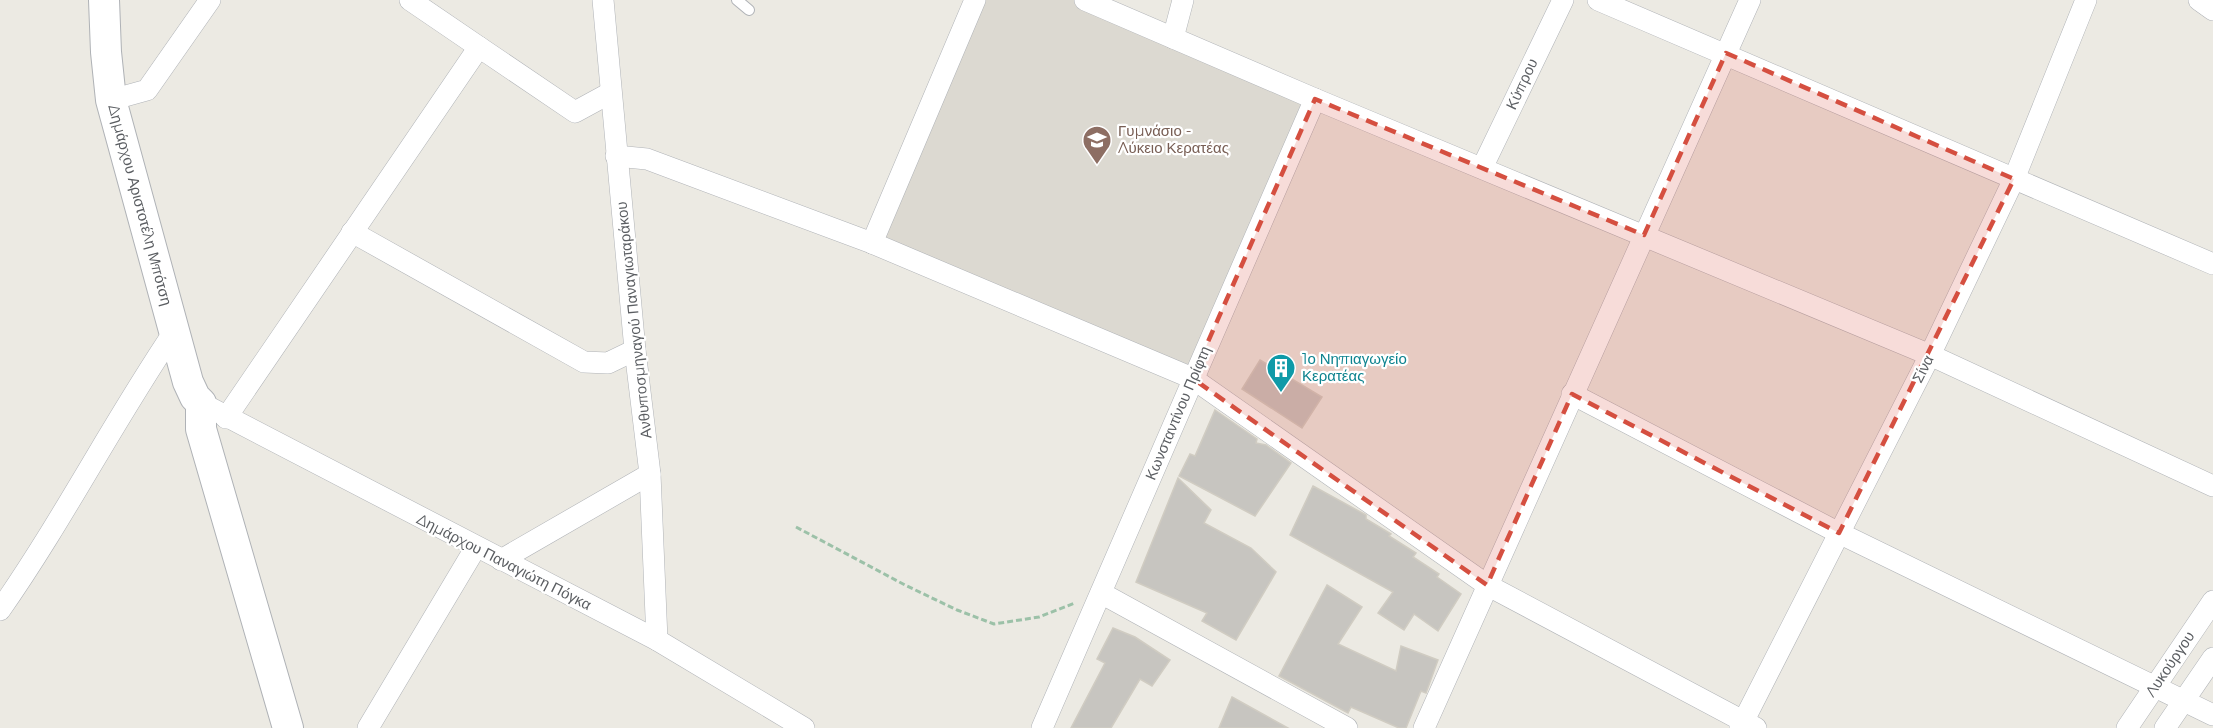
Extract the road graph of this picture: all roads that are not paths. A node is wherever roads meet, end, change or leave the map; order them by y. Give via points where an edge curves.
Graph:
1 (104, 0) edge
2 (210, 0) edge
3 (603, 0) edge
4 (737, 0) edge
5 (975, 0) edge
6 (1183, 0) edge
7 (1563, 0) edge
8 (1598, 0) edge
9 (1750, 0) edge
10 (2086, 0) edge
11 (2199, 0) edge
12 (414, 1) edge
13 (1092, 1) edge
14 (749, 10) dead end
15 (2213, 10) edge
16 (1173, 38) junction
17 (479, 47) junction
18 (1726, 53) junction
19 (610, 93) junction
20 (1315, 99) junction
21 (111, 100) junction
22 (616, 156) junction
23 (1482, 168) junction
24 (2014, 179) junction
25 (352, 232) junction
26 (1644, 235) junction
27 (872, 243) junction
28 (2211, 260) edge
29 (174, 332) junction
30 (635, 350) junction
31 (1930, 355) junction
32 (1192, 378) junction
33 (1572, 394) junction
34 (201, 403) junction
35 (226, 418) junction
36 (650, 474) junction
37 (2213, 486) edge
38 (1839, 533) junction
39 (476, 547) junction
40 (501, 560) junction
41 (1487, 585) junction
42 (1101, 593) junction
43 (2213, 601) edge
44 (0, 610) edge
45 (657, 640) junction
46 (2213, 658) edge
47 (2155, 686) junction
48 (2184, 701) junction
49 (2213, 715) edge
50 (1746, 726) edge
51 (288, 728) edge
52 (368, 728) edge
53 (804, 728) edge
54 (1042, 728) edge
55 (1347, 728) edge
56 (1424, 728) edge
57 (2127, 728) edge
58 (2165, 728) edge

1 - 21 street, Δημάρχου Αριστοτέλη Μπότση
2 - 21 street via 147,90
3 - 19 street, Ανθυποσμηναγού Παναγιωταράκου
4 - 14 lane
5 - 27 street
6 - 16 street
7 - 23 street, Κύπρου
8 - 18 street
9 - 18 street
10 - 24 street, Σίνα
11 - 15 street
12 - 17 street
13 - 16 street
16 - 20 street
17 - 19 street via 575,112
17 - 25 street
18 - 24 street
18 - 26 street
19 - 22 street, Ανθυποσμηναγού Παναγιωταράκου
20 - 23 street
20 - 32 street, Κωνσταντίνου Πρίφτη
21 - 29 street, Δημάρχου Αριστοτέλη Μπότση
22 - 27 street via 647,159
22 - 30 street, Ανθυποσμηναγού Παναγιωταράκου
23 - 26 street
24 - 28 street
24 - 31 street, Σίνα
25 - 30 street via 584,362 608,363
25 - 35 street
26 - 31 street
26 - 33 street
27 - 32 street
29 - 34 street, Δημάρχου Αριστοτέλη Μπότση via 191,390
29 - 44 street
30 - 36 street, Ανθυποσμηναγού Παναγιωταράκου
31 - 37 street
31 - 38 street, Σίνα
32 - 41 street
32 - 42 street, Κωνσταντίνου Πρίφτη
33 - 38 street
33 - 41 street
34 - 35 street, Δημάρχου Παναγιώτη Πόγκα
34 - 51 street via 201,429
35 - 39 street, Δημάρχου Παναγιώτη Πόγκα
36 - 40 street
36 - 45 street, Ανθυποσμηναγού Παναγιωταράκου
38 - 47 street
38 - 50 street, Σίνα
39 - 40 street, Δημάρχου Παναγιώτη Πόγκα
39 - 52 street
40 - 45 street, Δημάρχου Παναγιώτη Πόγκα
41 - 50 street
41 - 56 street
42 - 54 street, Κωνσταντίνου Πρίφτη
42 - 55 street
43 - 47 street, Λυκούργου
45 - 53 street, Δημάρχου Παναγιώτη Πόγκα
46 - 48 street
47 - 48 street
47 - 57 street, Λυκούργου
48 - 49 street
48 - 58 street

